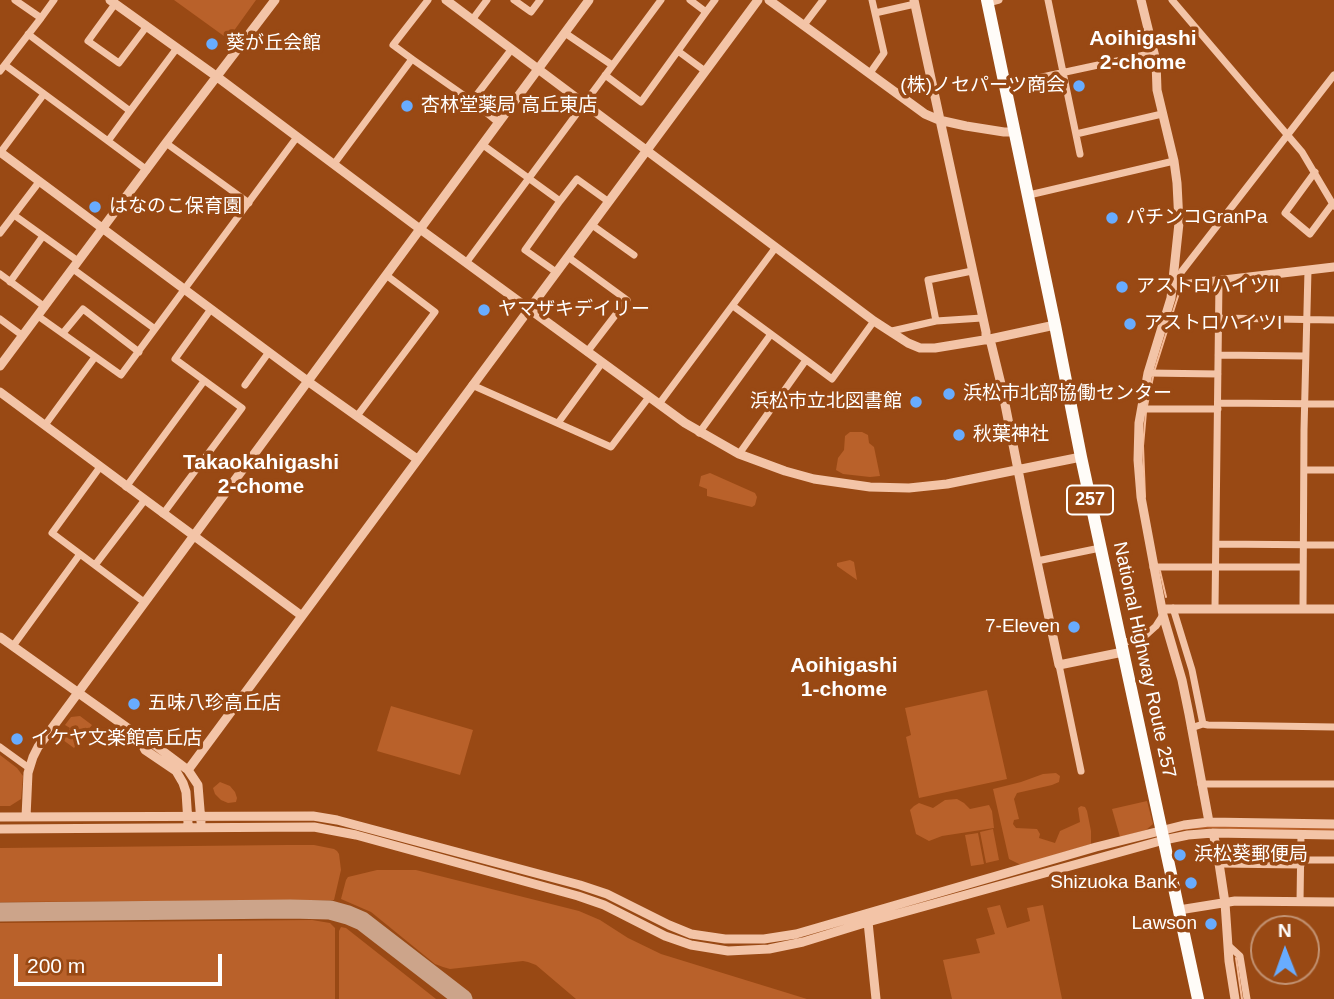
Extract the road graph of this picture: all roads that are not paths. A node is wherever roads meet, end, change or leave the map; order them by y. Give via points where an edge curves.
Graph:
1 (15, 0) edge
2 (54, 0) edge
3 (275, 0) edge
4 (428, 0) edge
5 (446, 0) edge
6 (487, 0) edge
7 (514, 0) edge
8 (540, 0) edge
9 (589, 0) edge
10 (661, 0) edge
11 (690, 0) edge
12 (715, 0) edge
13 (758, 0) edge
14 (769, 0) edge
15 (823, 0) edge
16 (872, 0) edge
17 (1048, 0) edge
18 (1141, 0) edge
19 (1172, 0) edge
20 (991, 1) edge
21 (112, 2) edge
22 (915, 2) edge
23 (706, 12) junction
24 (875, 13) junction
25 (41, 18) junction
26 (472, 20) junction
27 (804, 25) junction
28 (147, 26) junction
29 (565, 33) junction
30 (29, 34) junction
31 (177, 48) junction
32 (511, 50) junction
33 (678, 51) junction
34 (1154, 52) junction
35 (412, 59) junction
36 (612, 65) junction
37 (2, 68) edge
38 (538, 69) junction
39 (705, 71) junction
40 (1063, 72) junction
41 (870, 73) junction
42 (606, 75) junction
43 (1334, 75) edge
44 (216, 76) junction
45 (1005, 85) junction
46 (44, 94) junction
47 (472, 101) junction
48 (584, 104) junction
49 (130, 111) junction
50 (1162, 114) junction
51 (939, 120) junction
52 (499, 123) junction
53 (1015, 132) junction
54 (1076, 134) junction
55 (1287, 136) junction
56 (297, 137) junction
57 (108, 141) junction
58 (166, 143) junction
59 (483, 145) junction
60 (646, 151) junction
61 (1080, 154) dead end
62 (1, 156) edge
63 (1174, 162) junction
64 (334, 164) junction
65 (147, 170) junction
66 (1315, 172) junction
67 (529, 178) junction
68 (39, 182) junction
69 (1029, 195) junction
70 (560, 201) junction
71 (609, 202) junction
72 (249, 203) junction
73 (1333, 205) edge
74 (14, 215) junction
75 (592, 225) junction
76 (103, 229) junction
77 (420, 229) junction
78 (0, 233) edge
79 (43, 236) junction
80 (776, 247) junction
81 (634, 255) dead end
82 (568, 257) junction
83 (466, 263) junction
84 (76, 265) junction
85 (1334, 267) edge
86 (1308, 270) junction
87 (972, 271) junction
88 (556, 272) junction
89 (0, 274) edge
90 (386, 275) junction
91 (1219, 281) junction
92 (10, 282) junction
93 (1173, 286) junction
94 (185, 289) junction
95 (733, 306) junction
96 (45, 307) junction
97 (211, 309) junction
98 (529, 310) junction
99 (38, 316) junction
100 (982, 318) junction
101 (1219, 318) junction
102 (0, 319) edge
103 (1306, 320) junction
104 (1334, 320) edge
105 (874, 321) junction
106 (936, 321) junction
107 (1055, 325) junction
108 (155, 329) junction
109 (892, 331) junction
110 (63, 333) junction
111 (771, 334) junction
112 (23, 336) junction
113 (988, 339) junction
114 (139, 352) junction
115 (269, 352) junction
116 (587, 352) junction
117 (1218, 355) junction
118 (1306, 356) junction
119 (95, 357) junction
120 (806, 360) junction
121 (602, 363) junction
122 (0, 366) edge
123 (1152, 373) junction
124 (1218, 374) junction
125 (204, 381) junction
126 (308, 381) junction
127 (244, 385) dead end
128 (472, 385) junction
129 (0, 392) edge
130 (649, 397) junction
131 (659, 404) junction
132 (1305, 404) junction
133 (1334, 404) edge
134 (1218, 406) junction
135 (1145, 409) junction
136 (357, 416) junction
137 (558, 423) junction
138 (44, 425) junction
139 (699, 433) junction
140 (739, 454) junction
141 (1081, 457) junction
142 (417, 459) junction
143 (100, 467) junction
144 (1304, 470) junction
145 (1334, 470) edge
146 (1018, 471) junction
147 (126, 487) junction
148 (145, 500) junction
149 (163, 514) junction
150 (193, 536) junction
151 (1216, 544) junction
152 (1304, 545) junction
153 (1334, 545) edge
154 (1100, 548) junction
155 (80, 554) junction
156 (1037, 561) junction
157 (95, 565) junction
158 (1157, 567) junction
159 (1303, 567) junction
160 (1216, 568) junction
161 (144, 602) junction
162 (1173, 608) junction
163 (1215, 608) junction
164 (1303, 608) junction
165 (1334, 609) edge
166 (1162, 612) junction
167 (302, 616) junction
168 (0, 637) edge
169 (13, 646) junction
170 (1122, 647) junction
171 (1059, 665) junction
172 (78, 693) junction
173 (1203, 724) junction
174 (1334, 727) edge
175 (1191, 728) junction
176 (136, 734) junction
177 (0, 747) edge
178 (29, 768) junction
179 (188, 770) junction
180 (1081, 771) dead end
181 (1201, 784) junction
182 (1334, 784) edge
183 (0, 817) edge
184 (26, 817) junction
185 (188, 822) junction
186 (201, 822) junction
187 (1209, 822) junction
188 (1334, 824) edge
189 (0, 829) edge
190 (1213, 833) junction
191 (1163, 835) junction
192 (1301, 835) junction
193 (1334, 835) edge
194 (1334, 860) edge
195 (1301, 862) junction
196 (1219, 864) junction
197 (1225, 902) junction
198 (1300, 902) junction
199 (1334, 902) edge
200 (1178, 910) junction
201 (866, 918) junction
202 (1228, 945) junction
203 (876, 999) edge
204 (1198, 999) edge
205 (1235, 999) edge
206 (1247, 999) edge

1 - 25 street
2 - 25 street
3 - 44 street
4 - 35 street via 393,45
5 - 26 street
6 - 26 street
7 - 8 street via 531,12
9 - 29 street
10 - 36 street
11 - 23 street
12 - 23 street
13 - 39 street
14 - 27 street
15 - 27 street
16 - 24 street
17 - 40 street
18 - 34 street
19 - 55 street
20 - 45 highway, National Highway Route 257 / 257
21 - 28 street
21 - 28 street via 88,41 119,64
22 - 24 street
22 - 51 street
23 - 33 street
24 - 41 street via 884,53
25 - 30 street
26 - 32 street
27 - 41 street
28 - 31 street
29 - 36 street
29 - 38 street
30 - 37 street
30 - 49 street
31 - 44 street
31 - 49 street
32 - 38 street
32 - 47 street
33 - 39 street
33 - 42 street via 641,102
34 - 40 street
34 - 50 street
35 - 47 street
35 - 64 street
36 - 42 street
37 - 46 street
38 - 48 street
38 - 52 street
39 - 60 street
40 - 45 street
40 - 54 street
41 - 51 street
42 - 48 street
43 - 55 street
44 - 56 street
44 - 58 street
45 - 53 highway, National Highway Route 257 / 257
46 - 57 street
46 - 62 street
47 - 52 street
48 - 60 street
48 - 67 street
49 - 57 street
50 - 54 street
50 - 63 street
51 - 53 street
51 - 87 street
52 - 59 street
53 - 69 highway, National Highway Route 257 / 257
54 - 61 street
55 - 66 street
55 - 93 street
56 - 64 street
56 - 72 street
57 - 65 street
58 - 65 street
58 - 72 street
59 - 67 street
59 - 77 street
60 - 71 street
60 - 80 street
62 - 68 street
63 - 69 street
63 - 93 street via 1179,223
64 - 77 street
65 - 76 street
66 - 73 street
66 - 73 street via 1285,213 1310,233
67 - 70 street
67 - 83 street
68 - 74 street
68 - 76 street
69 - 107 highway, National Highway Route 257 / 257
70 - 71 street via 577,179
70 - 88 street via 525,250
71 - 75 street
72 - 94 street
74 - 78 street
74 - 79 street
75 - 81 street
75 - 82 street
76 - 84 street
76 - 94 street
77 - 83 street
77 - 90 street
79 - 84 street
79 - 92 street
80 - 95 street
80 - 105 street
82 - 88 street
82 - 116 street via 626,300
83 - 98 street
84 - 96 street
84 - 108 street
85 - 86 street
86 - 91 street
86 - 103 street
87 - 100 street
87 - 106 street via 928,280
88 - 98 street
89 - 92 street
90 - 126 street
90 - 136 street via 435,312
91 - 93 street
91 - 101 street
92 - 96 street
93 - 123 street
94 - 97 street
94 - 108 street
95 - 111 street
95 - 131 street
96 - 99 street
97 - 115 street
97 - 125 street via 175,359
98 - 116 street
98 - 128 street
99 - 110 street
99 - 112 street
100 - 106 street
100 - 113 street
101 - 103 street
101 - 117 street
102 - 112 street
103 - 104 street
103 - 118 street
105 - 109 street
105 - 120 street via 832,379
106 - 109 street
107 - 113 street
107 - 141 highway, National Highway Route 257 / 257
108 - 114 street
109 - 113 street via 920,348
110 - 114 street via 83,309
110 - 119 street
111 - 120 street
111 - 139 street
112 - 122 street
113 - 146 street
114 - 119 street via 121,375
115 - 126 street
115 - 127 street
116 - 121 street
117 - 118 street
117 - 124 street
118 - 132 street
119 - 138 street
120 - 140 street
121 - 130 street
121 - 137 street
123 - 124 street
123 - 135 street
124 - 134 street
125 - 147 street
125 - 149 street via 243,408
126 - 136 street
126 - 150 street
128 - 137 street
128 - 142 street
129 - 138 street
130 - 131 street
130 - 137 street via 611,447
131 - 139 street
132 - 133 street
132 - 134 street
132 - 144 street
134 - 135 street
134 - 151 street
135 - 158 street via 1139,423 1138,460 1141,497
136 - 142 street
138 - 143 street
139 - 140 street
140 - 146 street via 814,479 870,487 947,484
141 - 146 street
141 - 154 highway, National Highway Route 257 / 257
142 - 167 street
143 - 147 street
143 - 155 street via 52,533
144 - 145 street
144 - 152 street
146 - 156 street
147 - 148 street
148 - 149 street
148 - 157 street
149 - 150 street
150 - 161 street
150 - 167 street
151 - 152 street
151 - 160 street
152 - 153 street
152 - 159 street
154 - 156 street
154 - 170 highway, National Highway Route 257 / 257
155 - 157 street
155 - 169 street
156 - 171 street
157 - 161 street
158 - 160 street
158 - 166 street
159 - 160 street
159 - 164 street
160 - 163 street
161 - 172 street
162 - 163 street
162 - 166 street
162 - 173 street
163 - 164 street
164 - 165 street
166 - 170 street via 1146,635
166 - 175 street
167 - 179 street
168 - 169 street
169 - 172 street
170 - 171 street
170 - 191 highway, National Highway Route 257 / 257
171 - 180 street
172 - 176 street
172 - 178 street via 38,747
173 - 174 street
173 - 175 street
175 - 181 street
176 - 179 street
176 - 185 street via 145,750 176,771 186,792
177 - 178 street
178 - 184 street
179 - 186 street via 198,785
181 - 182 street
181 - 187 street
183 - 184 street
184 - 185 street
185 - 186 street
185 - 189 street
186 - 201 street via 314,827 356,835 578,896 665,936 728,951 803,942
187 - 188 street
187 - 191 street
190 - 191 street
190 - 192 street
190 - 196 street
191 - 200 highway, National Highway Route 257 / 257
191 - 201 street
192 - 193 street
192 - 195 street
194 - 195 street
195 - 196 street
195 - 198 street
196 - 197 street
197 - 198 street
197 - 200 street
197 - 202 street
198 - 199 street
200 - 204 highway, National Highway Route 257 / 257
201 - 203 street
202 - 205 street
202 - 206 street via 1240,956

